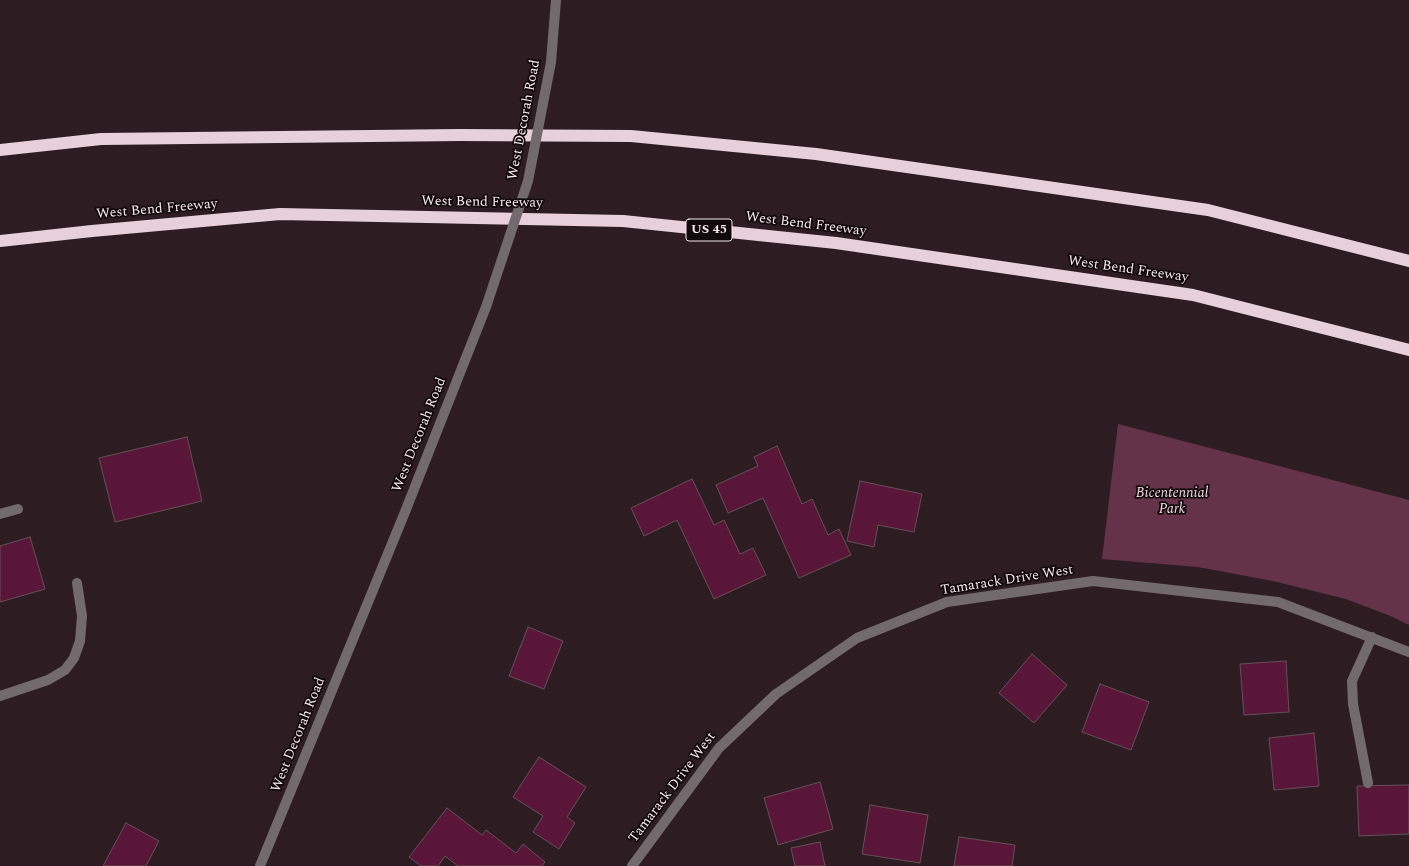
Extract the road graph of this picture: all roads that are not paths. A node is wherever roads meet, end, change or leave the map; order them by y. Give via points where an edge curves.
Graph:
1 (556, 0) edge
2 (0, 150) edge
3 (0, 241) edge
4 (1409, 261) edge
5 (1409, 350) edge
6 (18, 509) dead end
7 (0, 514) edge
8 (77, 583) dead end
9 (1372, 637) junction
10 (1409, 652) edge
11 (0, 696) edge
12 (1368, 783) dead end
13 (260, 866) edge
14 (632, 866) edge

1 - 13 street, West Decorah Road, bridge via 551,62 528,181 486,307
2 - 4 highway via 101,139 630,136 816,154 1208,210
3 - 5 highway, West Bend Freeway / US 45 via 280,214 623,221 836,243 1193,295
6 - 7 street
8 - 11 street via 82,616 80,641 74,658 65,670 48,680
9 - 10 street, Tamarack Drive West
9 - 12 street via 1352,682 1353,704
9 - 14 street, Tamarack Drive West via 1278,602 1093,581 947,602 857,638 776,694 719,748

